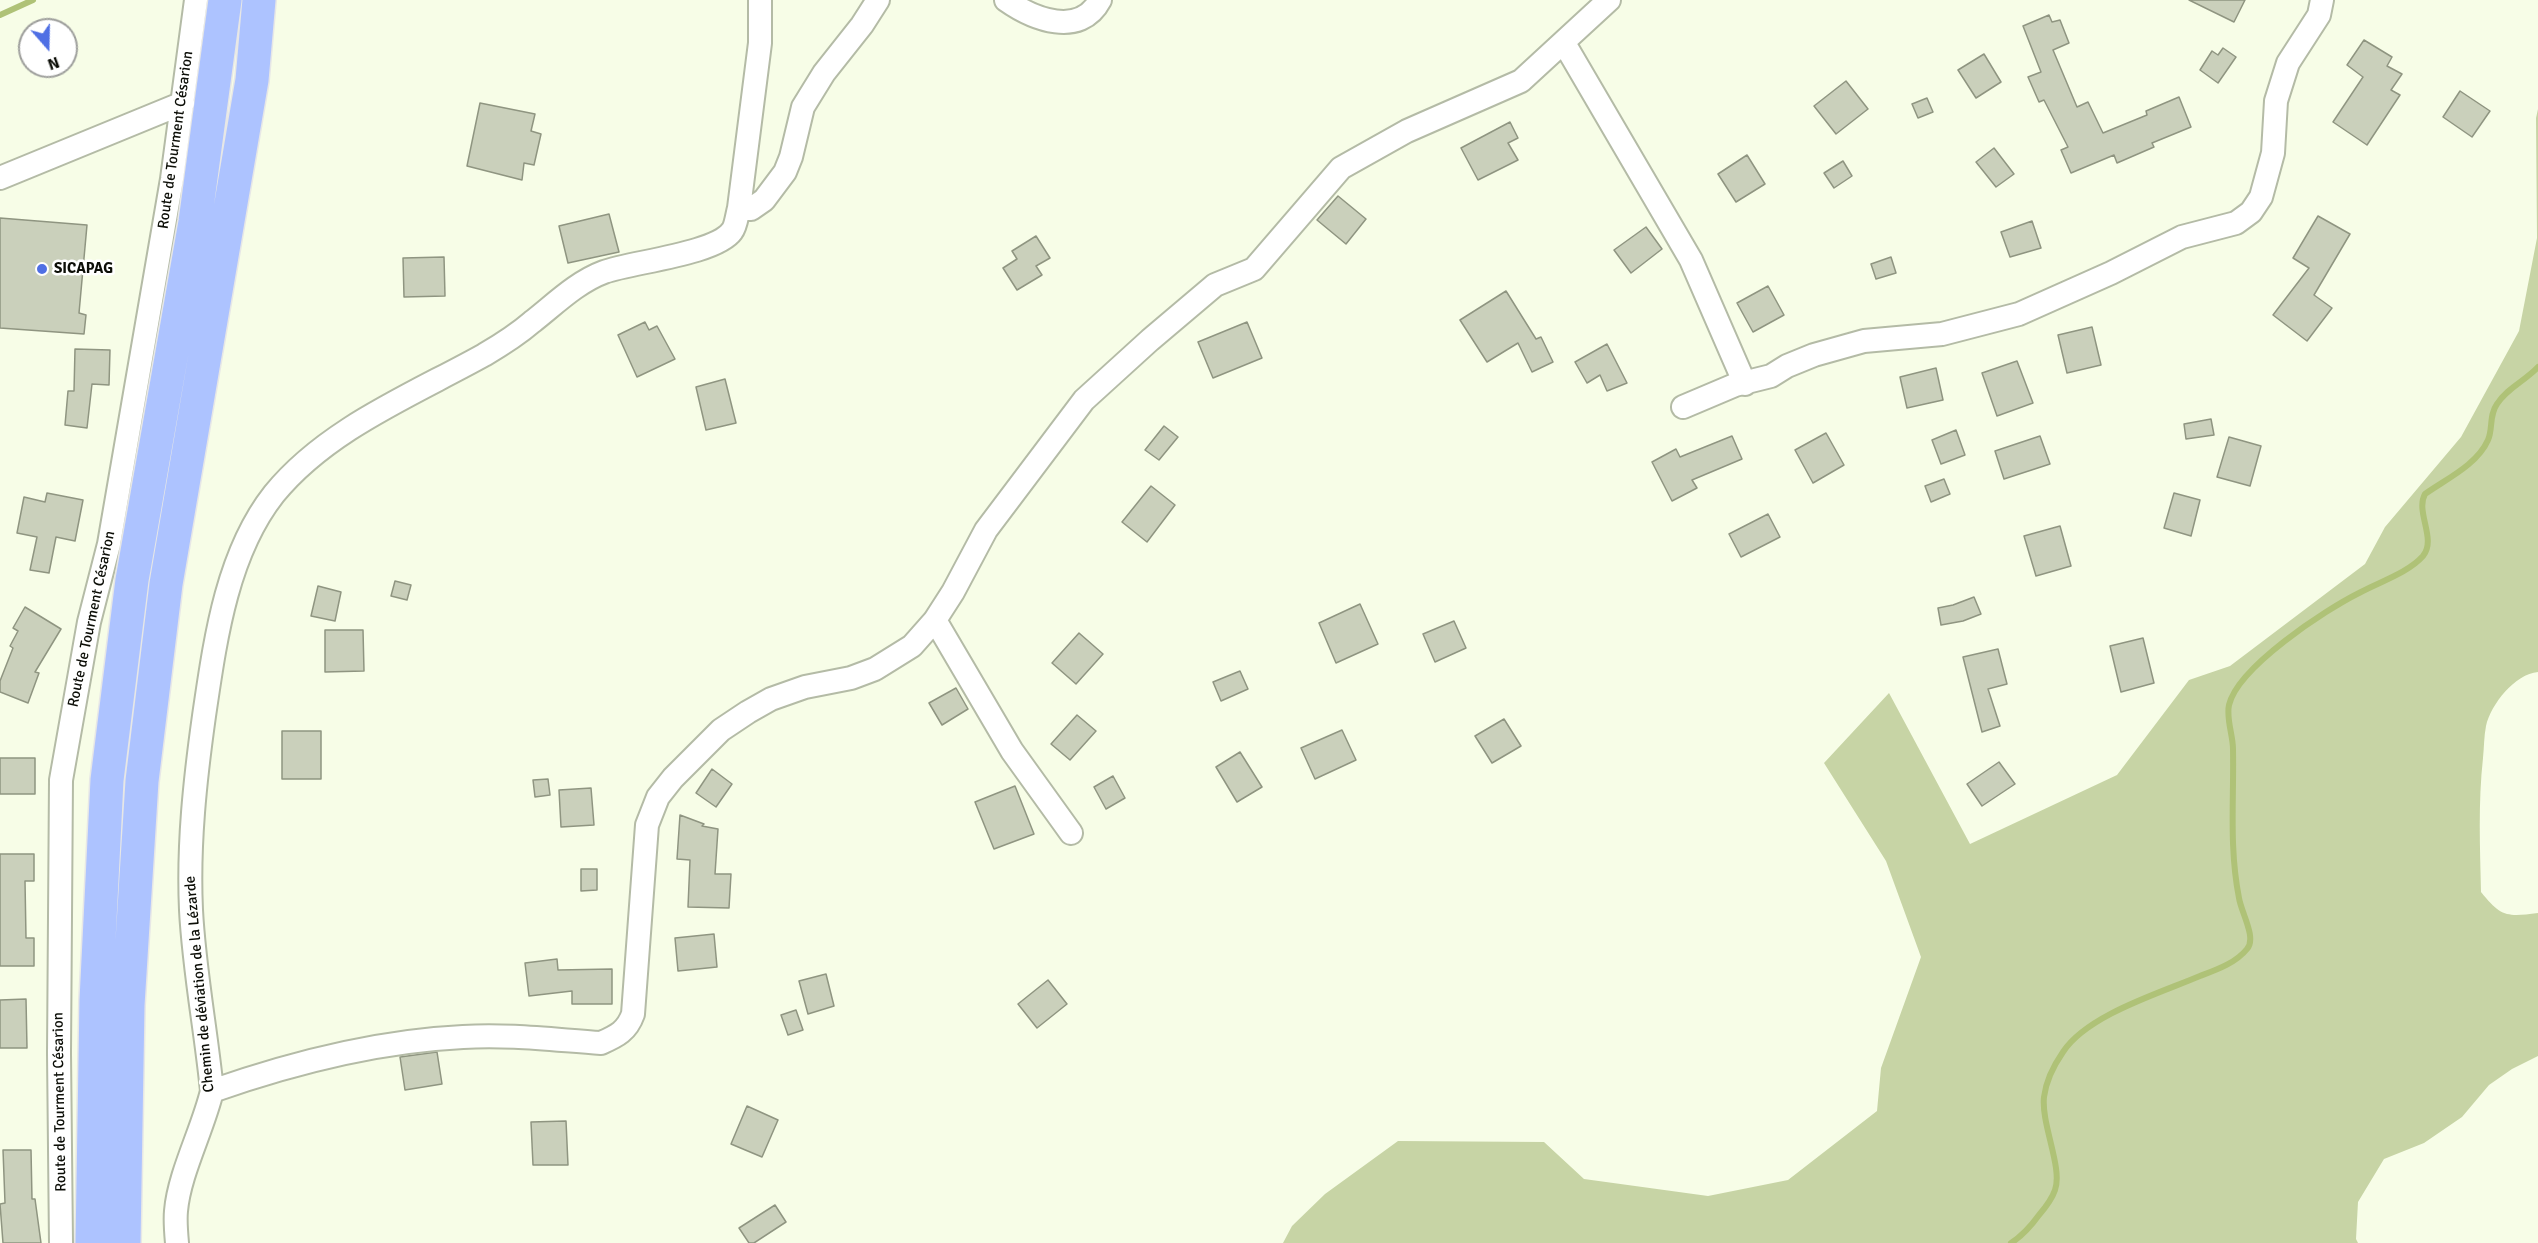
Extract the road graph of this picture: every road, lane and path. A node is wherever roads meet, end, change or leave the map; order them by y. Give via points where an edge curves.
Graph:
1 (196, 0) edge
2 (225, 0) edge
3 (259, 0) edge
4 (760, 0) edge
5 (878, 0) edge
6 (1006, 0) edge
7 (1100, 0) edge
8 (1609, 0) edge
9 (2322, 0) edge
10 (1564, 43) junction
11 (183, 103) junction
12 (0, 178) edge
13 (739, 208) junction
14 (1745, 384) junction
15 (1683, 407) dead end
16 (935, 620) junction
17 (1071, 833) dead end
18 (212, 1091) junction
19 (61, 1243) edge
20 (93, 1243) edge
21 (124, 1243) edge
22 (177, 1243) edge

1 - 11 street, Route de Tourment Césarion
2 - 20 highway via 195,222 132,580 106,780 96,1000
3 - 21 highway via 252,80 166,584 142,781 128,1005
4 - 13 street, Chemin de déviation de la Lézarde via 760,43
5 - 13 street via 803,107 785,172 764,200 751,208
6 - 7 street via 1022,12 1059,22 1087,15
8 - 10 street
9 - 14 street via 2319,15 2288,63 2276,101 2273,153 2261,197 2251,212 2236,223 2182,237 2019,314 1942,334 1864,341 1814,355
10 - 14 street via 1691,260
10 - 16 street via 1521,81 1407,131 1341,168 1254,268 1215,285 1149,340 1084,400 986,530
11 - 12 street
11 - 19 street, Route de Tourment Césarion via 109,544 89,622 61,780
13 - 18 street, Chemin de déviation de la Lézarde via 732,231 720,240 665,259 604,272 566,294 496,348 327,445 274,495 256,522 228,586 212,661 192,826 191,913
14 - 15 street
16 - 17 street via 1012,752
16 - 18 street via 912,646 875,669 805,687 748,712 695,754 658,797 647,825 633,1014 621,1033 601,1042 464,1036 385,1046 304,1061
18 - 22 street, Chemin de déviation de la Lézarde via 176,1209

